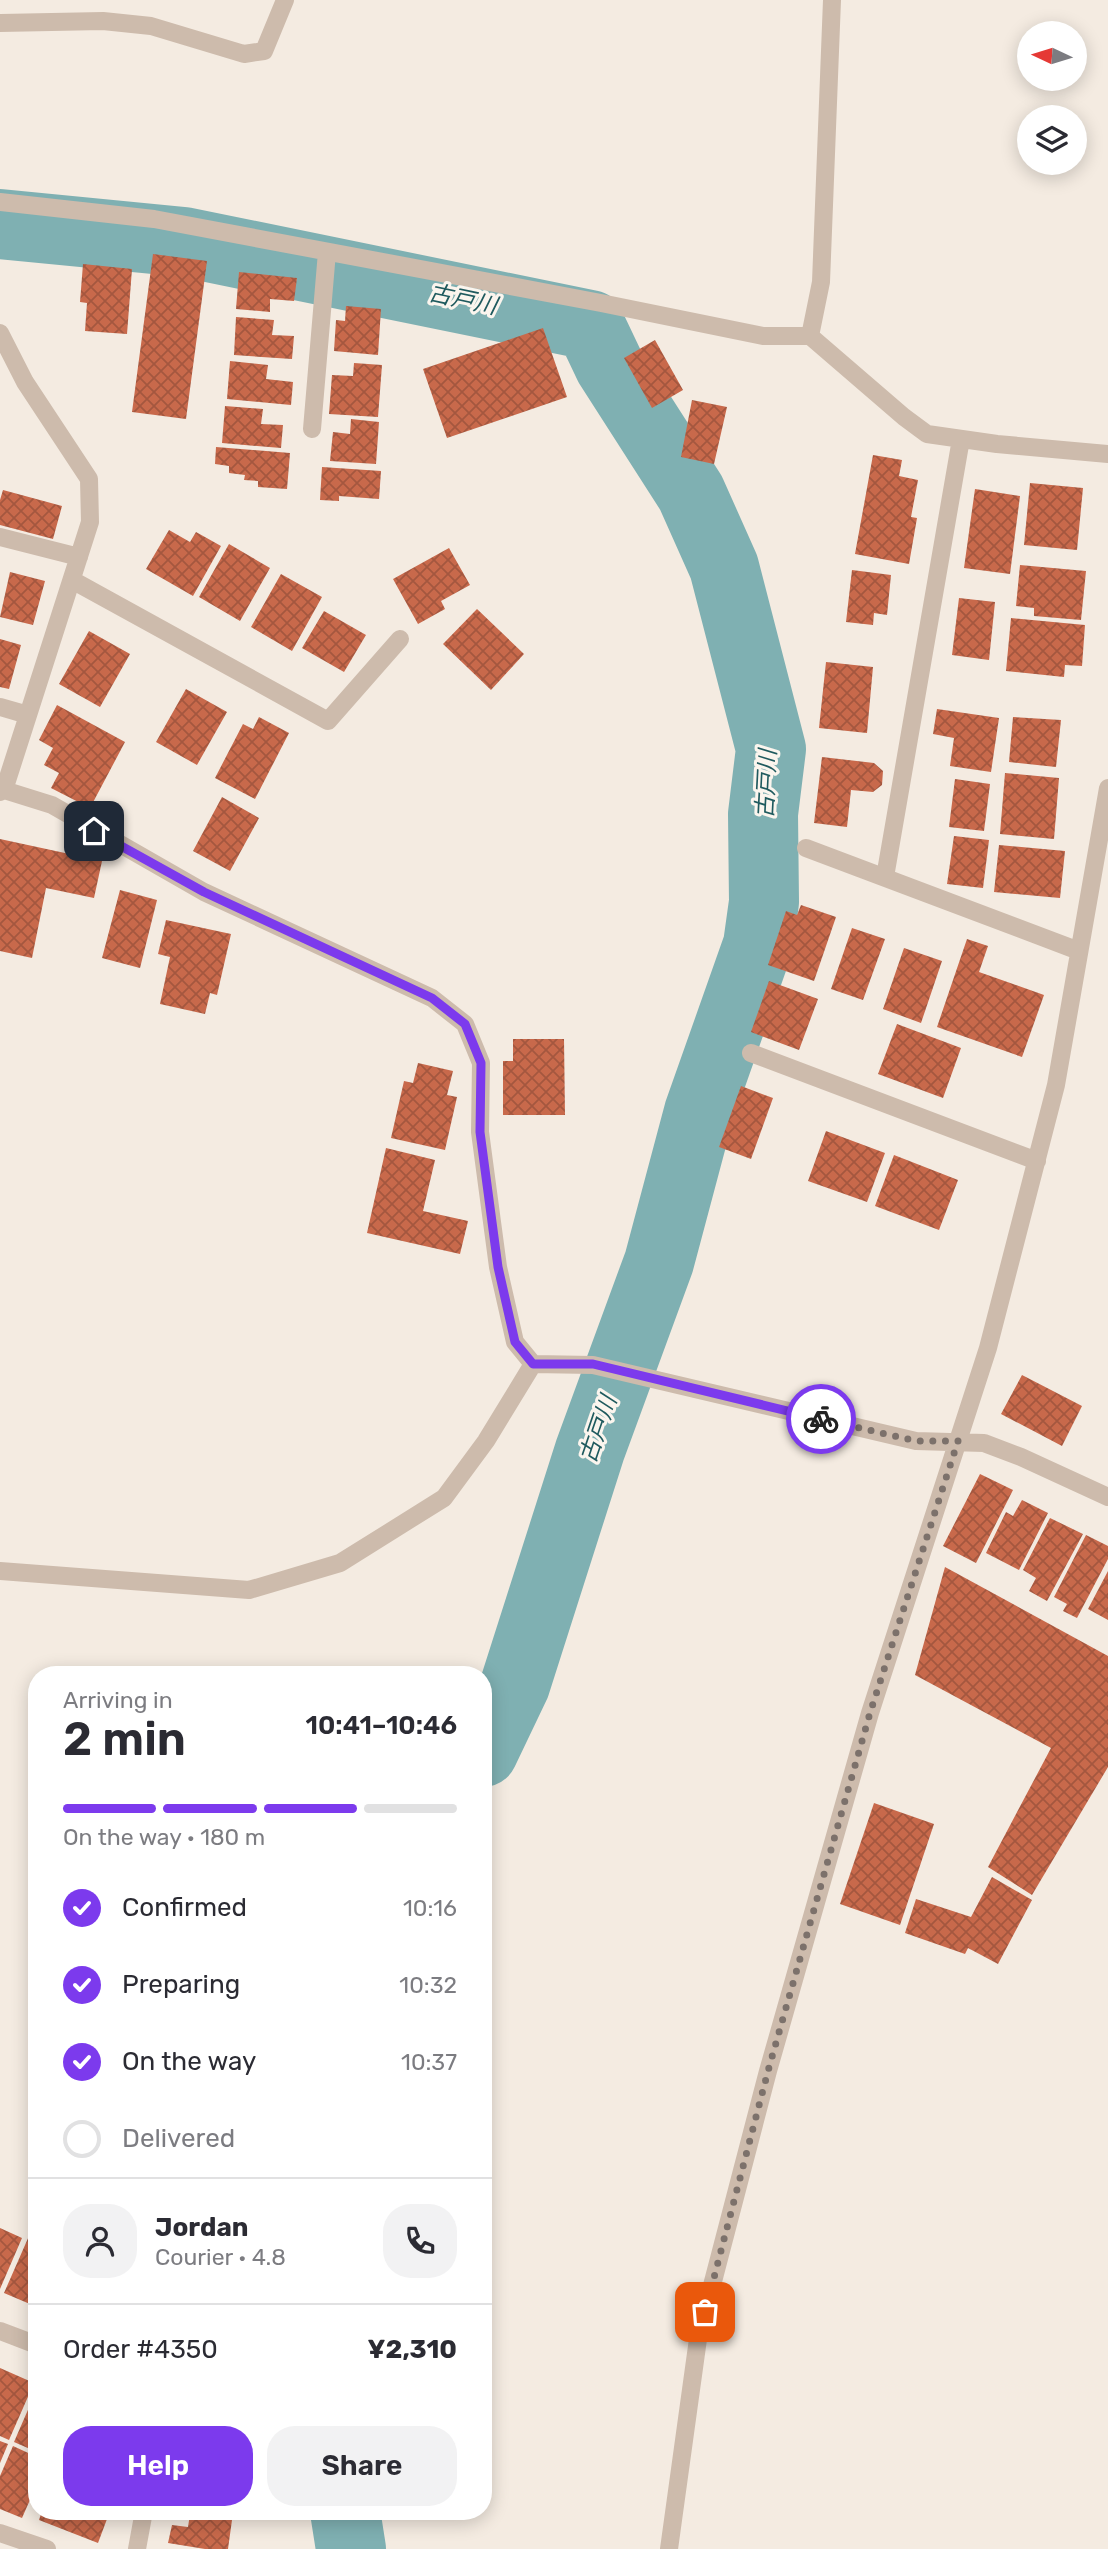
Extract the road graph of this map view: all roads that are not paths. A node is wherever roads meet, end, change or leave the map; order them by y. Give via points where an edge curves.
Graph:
1 (285, 0) edge
2 (832, 0) edge
3 (0, 23) edge
4 (0, 202) edge
5 (327, 252) junction
6 (0, 334) edge
7 (810, 336) junction
8 (312, 429) dead end
9 (961, 439) junction
10 (1108, 454) edge
11 (0, 537) edge
12 (79, 557) junction
13 (72, 580) junction
14 (400, 639) dead end
15 (0, 707) edge
16 (28, 715) junction
17 (1108, 788) edge
18 (2, 791) edge
19 (806, 848) dead end
20 (885, 877) junction
21 (1079, 951) junction
22 (751, 1053) dead end
23 (1037, 1161) junction
24 (533, 1364) junction
25 (958, 1441) junction
26 (1108, 1497) edge
27 (0, 1571) edge
28 (0, 2332) edge
29 (28, 2342) edge
30 (142, 2520) edge
31 (0, 2533) edge
32 (47, 2549) edge
33 (137, 2549) edge
34 (669, 2549) edge

1 - 3 street via 264,51 244,54 151,26 103,20
2 - 7 street via 821,282
4 - 5 street via 154,219
5 - 7 street via 763,337
5 - 8 street
6 - 12 street via 25,383 89,479 90,522
7 - 9 street via 927,434
9 - 10 street
9 - 20 street
11 - 12 street
12 - 13 street
13 - 14 street via 328,721
13 - 16 street
15 - 16 street
16 - 18 street
17 - 21 street
18 - 24 street via 52,805 204,892 432,998 465,1024 481,1063 480,1132 498,1267 515,1342
19 - 20 street
20 - 21 street
21 - 23 street via 1056,1085
22 - 23 street
23 - 25 street via 988,1348
24 - 25 street via 593,1364 916,1441
24 - 27 street via 444,1498 340,1563 249,1590
25 - 26 street via 984,1443 1009,1452
25 - 34 street via 870,1713 757,2111 698,2339
28 - 29 street
30 - 33 street
31 - 32 street

